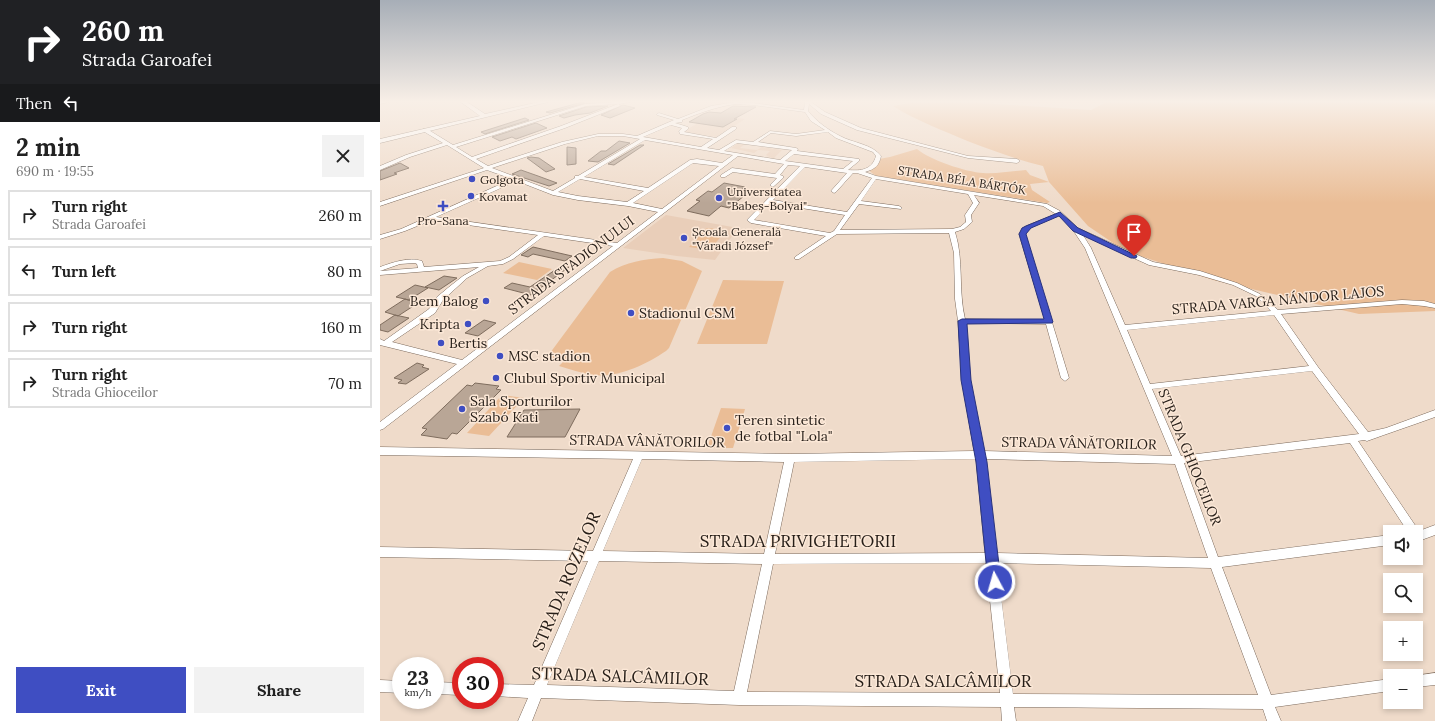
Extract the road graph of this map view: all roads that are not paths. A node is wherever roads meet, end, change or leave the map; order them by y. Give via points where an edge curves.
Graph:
1 (402, 136) edge
2 (434, 136) edge
3 (481, 136) edge
4 (538, 136) edge
5 (593, 136) edge
6 (629, 136) edge
7 (645, 136) edge
8 (699, 136) edge
9 (722, 136) edge
10 (765, 136) edge
11 (836, 136) edge
12 (885, 136) edge
13 (642, 137) junction
14 (714, 138) dead end
15 (380, 141) edge
16 (754, 143) junction
17 (449, 145) junction
18 (703, 148) junction
19 (720, 151) junction
20 (793, 152) junction
21 (738, 154) junction
22 (471, 159) junction
23 (1017, 161) dead end
24 (781, 162) junction
25 (787, 163) junction
26 (723, 165) junction
27 (804, 166) junction
28 (380, 168) edge
29 (489, 169) junction
30 (844, 171) junction
31 (851, 172) junction
32 (859, 172) junction
33 (723, 176) dead end
34 (776, 176) junction
35 (577, 177) junction
36 (875, 177) junction
37 (516, 180) junction
38 (773, 185) dead end
39 (650, 190) junction
40 (834, 191) dead end
41 (970, 192) junction
42 (553, 193) junction
43 (768, 201) junction
44 (857, 202) junction
45 (380, 204) edge
46 (628, 204) junction
47 (899, 208) dead end
48 (663, 211) junction
49 (849, 214) junction
50 (1060, 214) junction
51 (439, 216) junction
52 (1076, 229) junction
53 (952, 231) junction
54 (543, 234) junction
55 (834, 234) junction
56 (380, 238) edge
57 (618, 245) junction
58 (798, 258) dead end
59 (490, 264) junction
60 (380, 269) edge
61 (421, 269) junction
62 (380, 273) edge
63 (1435, 306) edge
64 (1275, 312) junction
65 (962, 321) junction
66 (1049, 322) junction
67 (1122, 328) junction
68 (383, 342) edge
69 (463, 363) junction
70 (1314, 368) junction
71 (1065, 378) dead end
72 (1146, 387) junction
73 (1435, 413) edge
74 (380, 427) edge
75 (1367, 437) junction
76 (1352, 440) junction
77 (380, 451) edge
78 (639, 455) junction
79 (980, 455) junction
80 (790, 458) junction
81 (1178, 460) junction
82 (1409, 525) edge
83 (1435, 530) edge
84 (1423, 533) edge
85 (1383, 541) edge
86 (380, 552) edge
87 (595, 556) junction
88 (992, 558) junction
89 (769, 559) junction
90 (1215, 563) junction
91 (1435, 679) edge
92 (1423, 680) edge
93 (380, 686) edge
94 (1383, 686) edge
95 (392, 687) edge
96 (504, 690) edge
97 (538, 690) junction
98 (740, 698) junction
99 (1007, 699) junction
100 (1267, 702) junction
101 (525, 721) edge
102 (1009, 721) edge
103 (1274, 721) edge

1 - 15 main road
2 - 17 street
3 - 17 street
4 - 22 street
5 - 29 street
6 - 13 street
7 - 13 street
8 - 14 street
9 - 18 street
10 - 16 street
11 - 32 street via 878,154 879,159 874,166
12 - 23 street via 968,157
13 - 18 street
13 - 35 street
16 - 19 street via 736,140
16 - 20 street via 796,149
17 - 22 street
17 - 28 street via 408,156
18 - 19 street
19 - 21 street
20 - 24 street
20 - 30 street via 857,160
21 - 24 street
21 - 26 street, STRADA STADIONULUI
22 - 29 street
24 - 25 street
25 - 27 street
25 - 34 street
26 - 39 street via 692,161
26 - 48 street, STRADA STADIONULUI
27 - 30 street
27 - 43 street
29 - 37 street
29 - 45 street
30 - 31 street
31 - 32 street
31 - 40 street
32 - 36 street, STRADA BÉLA BÁRTÓK
33 - 34 street via 732,170
34 - 38 street via 781,177
35 - 39 street
35 - 42 street
36 - 41 street, STRADA BÉLA BÁRTÓK
36 - 44 street
37 - 42 street
37 - 51 street
39 - 46 street
41 - 50 street, STRADA BÉLA BÁRTÓK via 1045,205
41 - 53 street via 976,203 968,215 969,222 962,228
42 - 46 street
43 - 49 street
43 - 55 street via 751,221
44 - 47 street
44 - 49 street
46 - 48 street
48 - 57 street, STRADA STADIONULUI
49 - 55 street
50 - 52 street, STRADA GHIOCEILOR
50 - 66 street via 1028,227 1022,234
51 - 54 street
51 - 56 street
52 - 64 street via 1151,264 1200,273 1242,287 1258,295
52 - 67 street, STRADA GHIOCEILOR via 1088,248
53 - 55 street
53 - 65 street via 957,251 959,308
54 - 57 street
54 - 59 street via 508,260
55 - 58 street
57 - 69 street, STRADA STADIONULUI
59 - 61 street
59 - 68 street via 465,277 450,288 432,311
60 - 61 street via 415,261 420,262
61 - 62 street
63 - 64 street, STRADA VARGA NÁNDOR LAJOS via 1417,301 1404,301
64 - 67 street, STRADA VARGA NÁNDOR LAJOS
64 - 70 street
65 - 66 street
65 - 79 street via 966,380
66 - 71 street
67 - 72 street, STRADA GHIOCEILOR
68 - 69 street
69 - 74 street, STRADA STADIONULUI
70 - 72 street
70 - 75 street
72 - 81 street, STRADA GHIOCEILOR
73 - 75 street, STRADA VÂNĂTORILOR
75 - 76 street, STRADA VÂNĂTORILOR
76 - 81 street, STRADA VÂNĂTORILOR
76 - 82 street
77 - 78 street, STRADA VÂNĂTORILOR
78 - 80 street, STRADA VÂNĂTORILOR
78 - 87 street, STRADA ROZELOR
79 - 80 street, STRADA VÂNĂTORILOR
79 - 81 street, STRADA VÂNĂTORILOR
79 - 88 street
80 - 89 street
81 - 90 street, STRADA GHIOCEILOR
83 - 84 street
85 - 90 street, STRADA PRIVIGHETORII
86 - 87 street, STRADA PRIVIGHETORII
87 - 89 street, STRADA PRIVIGHETORII
87 - 97 street, STRADA ROZELOR
88 - 89 street, STRADA PRIVIGHETORII
88 - 90 street, STRADA PRIVIGHETORII
88 - 99 street
89 - 98 street
90 - 100 street, STRADA GHIOCEILOR
91 - 92 street
93 - 95 street
94 - 100 street, STRADA SALCÂMILOR
96 - 97 street, STRADA SALCÂMILOR
97 - 98 street, STRADA SALCÂMILOR
97 - 101 street, STRADA ROZELOR
98 - 99 street, STRADA SALCÂMILOR
99 - 100 street, STRADA SALCÂMILOR
99 - 102 street
100 - 103 street, STRADA GHIOCEILOR

